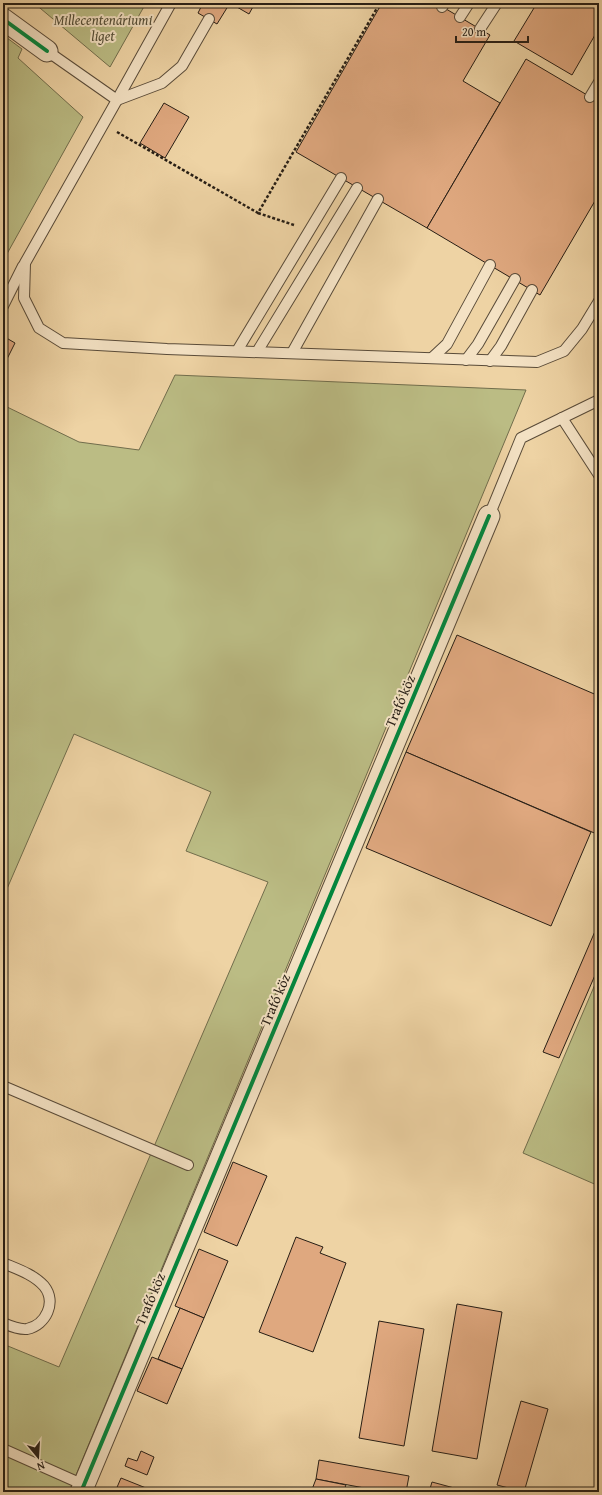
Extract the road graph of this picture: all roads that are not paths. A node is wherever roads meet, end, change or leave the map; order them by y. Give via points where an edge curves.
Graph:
1 (171, 3) edge
2 (469, 3) edge
3 (497, 3) edge
4 (460, 17) dead end
5 (3, 19) edge
6 (209, 19) dead end
7 (480, 29) dead end
8 (47, 51) joint
9 (599, 82) edge
10 (590, 97) dead end
11 (116, 100) junction
12 (341, 178) dead end
13 (357, 188) dead end
14 (378, 199) dead end
15 (25, 263) junction
16 (490, 265) dead end
17 (514, 279) dead end
18 (532, 290) dead end
19 (599, 302) edge
20 (3, 306) edge
21 (237, 351) junction
22 (257, 352) junction
23 (292, 353) junction
24 (432, 358) junction
25 (466, 360) junction
26 (490, 361) junction
27 (599, 400) edge
28 (562, 418) junction
29 (599, 475) edge
30 (489, 516) joint
31 (3, 1086) edge
32 (188, 1165) dead end
33 (3, 1263) edge
34 (3, 1323) edge
35 (3, 1450) edge
36 (82, 1489) edge

1 - 11 lane
2 - 4 lane
3 - 7 lane
5 - 8 street
6 - 11 lane via 182,66 162,83
8 - 11 lane
9 - 10 lane
11 - 15 lane
12 - 21 lane
13 - 22 lane
14 - 23 lane
15 - 20 lane
15 - 21 lane via 24,298 39,328 63,343
16 - 24 lane via 446,344
17 - 25 lane via 478,344
18 - 26 lane
19 - 26 lane via 564,351 537,362
21 - 22 lane
22 - 23 lane
23 - 24 lane
24 - 25 lane
25 - 26 lane
27 - 28 lane
28 - 29 lane
28 - 30 lane via 521,438
30 - 36 street, Trafó köz
31 - 32 lane
33 - 34 lane via 34,1277 45,1287 51,1304 37,1325 26,1329
35 - 36 lane

